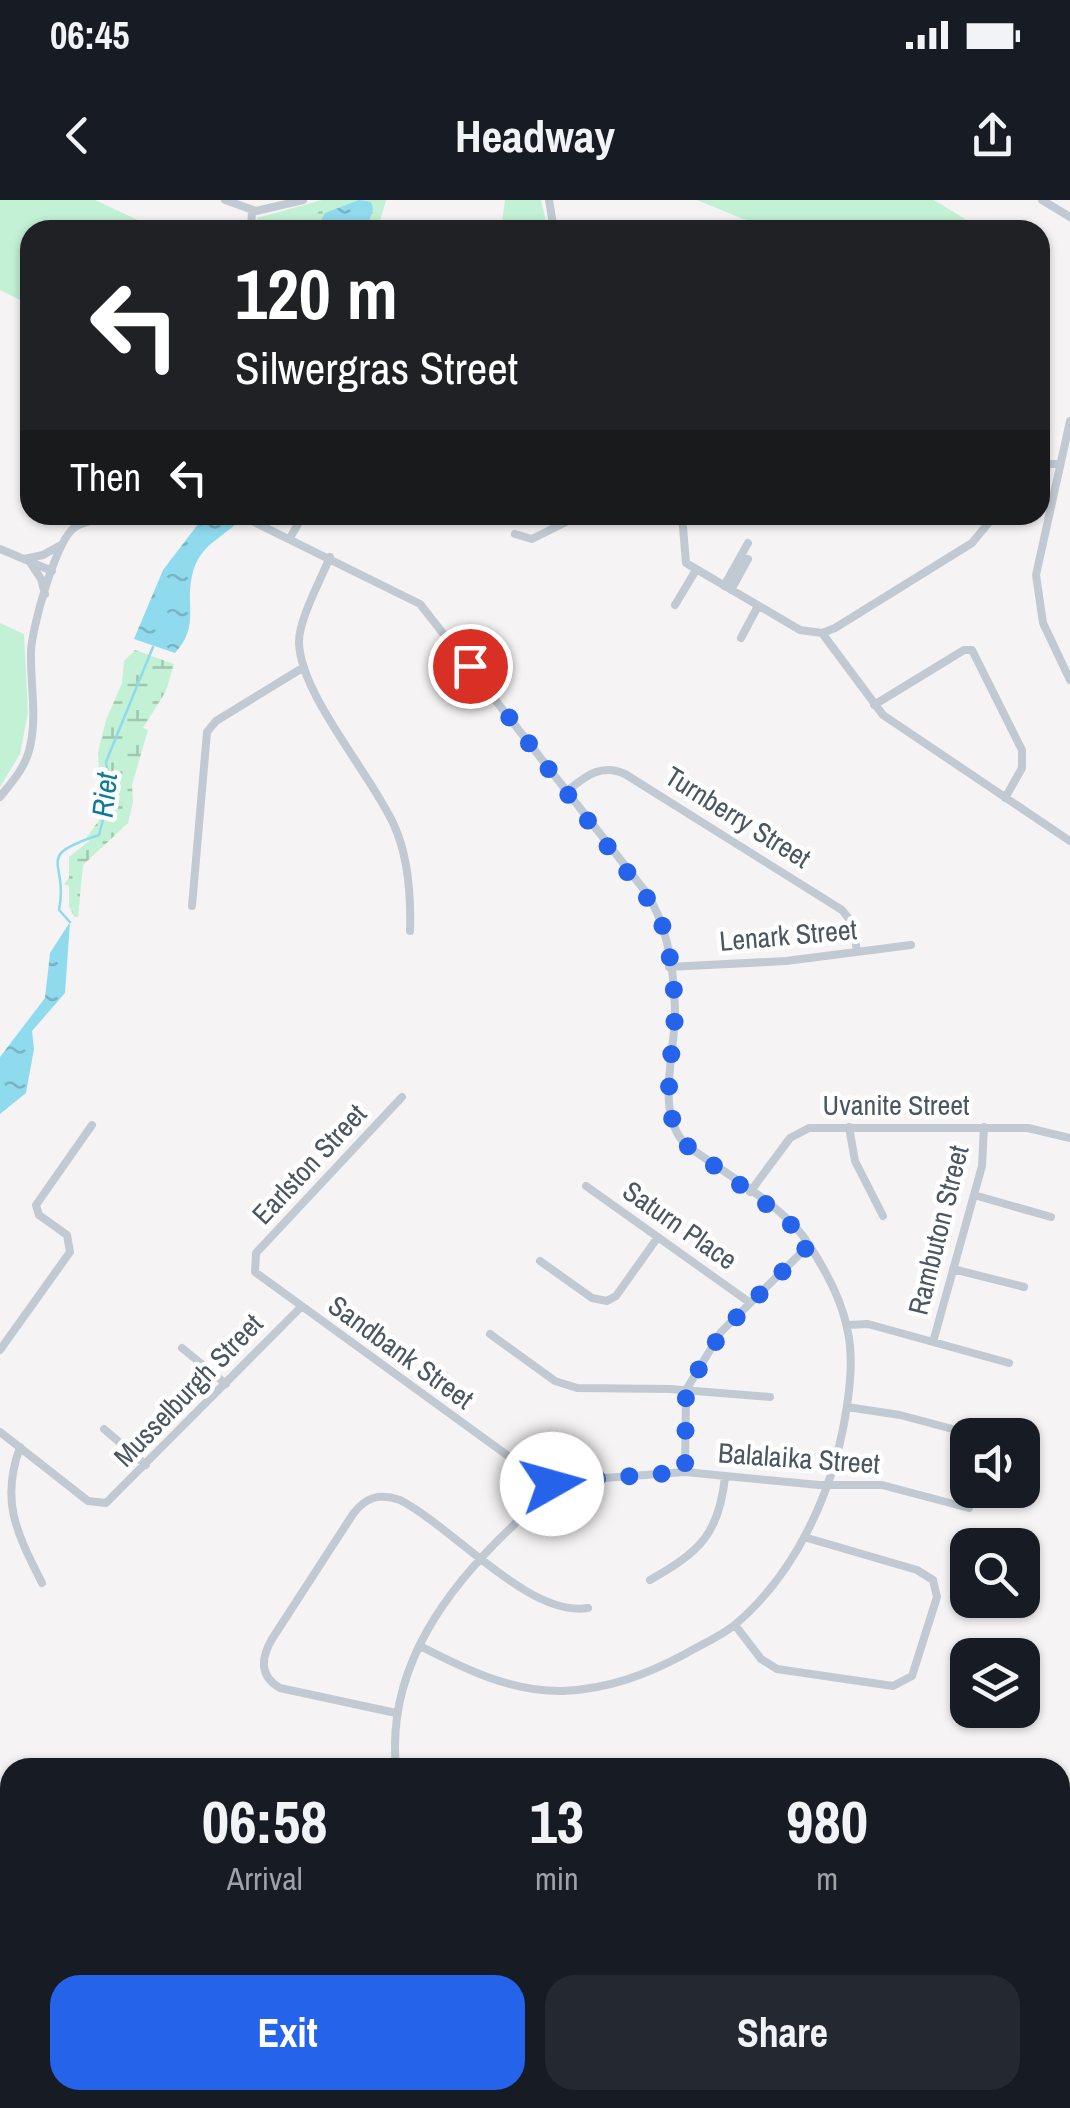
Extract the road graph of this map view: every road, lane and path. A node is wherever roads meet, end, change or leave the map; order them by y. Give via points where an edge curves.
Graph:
1 (225, 200) edge
2 (303, 200) edge
3 (1042, 200) edge
4 (252, 211) junction
5 (1070, 217) edge
6 (251, 220) edge
7 (1070, 421) edge
8 (1050, 464) edge
9 (1058, 464) junction
10 (1050, 505) edge
11 (83, 525) edge
12 (262, 525) edge
13 (297, 525) edge
14 (564, 525) edge
15 (682, 525) edge
16 (987, 525) edge
17 (1046, 525) edge
18 (514, 534) dead end
19 (290, 538) junction
20 (748, 543) dead end
21 (63, 544) junction
22 (0, 549) edge
23 (330, 558) junction
24 (748, 559) dead end
25 (26, 560) junction
26 (52, 570) junction
27 (696, 570) junction
28 (727, 588) junction
29 (45, 594) junction
30 (675, 605) dead end
31 (758, 606) junction
32 (822, 633) junction
33 (741, 638) dead end
34 (304, 667) junction
35 (1070, 680) edge
36 (874, 705) junction
37 (567, 791) junction
38 (0, 797) edge
39 (1004, 798) junction
40 (1070, 841) edge
41 (192, 906) dead end
42 (410, 931) dead end
43 (911, 945) dead end
44 (857, 952) junction
45 (669, 967) junction
46 (402, 1098) dead end
47 (92, 1126) dead end
48 (849, 1127) junction
49 (984, 1128) junction
50 (1070, 1138) edge
51 (586, 1186) dead end
52 (750, 1192) junction
53 (974, 1195) junction
54 (883, 1216) dead end
55 (1051, 1216) dead end
56 (658, 1237) junction
57 (809, 1245) junction
58 (540, 1261) dead end
59 (254, 1264) joint
60 (953, 1269) junction
61 (1024, 1287) dead end
62 (749, 1302) junction
63 (301, 1307) junction
64 (847, 1325) junction
65 (490, 1334) dead end
66 (932, 1342) junction
67 (182, 1348) dead end
68 (0, 1350) edge
69 (1009, 1363) dead end
70 (226, 1384) junction
71 (686, 1390) junction
72 (770, 1397) dead end
73 (846, 1407) junction
74 (104, 1428) dead end
75 (950, 1428) edge
76 (0, 1432) edge
77 (20, 1447) junction
78 (146, 1465) junction
79 (529, 1472) junction
80 (685, 1472) junction
81 (546, 1476) junction
82 (725, 1477) junction
83 (564, 1481) junction
84 (828, 1484) junction
85 (540, 1490) junction
86 (950, 1503) edge
87 (804, 1537) junction
88 (480, 1555) junction
89 (650, 1580) dead end
90 (42, 1583) dead end
91 (588, 1608) dead end
92 (735, 1625) junction
93 (420, 1646) junction
94 (396, 1712) junction
95 (395, 1758) edge

1 - 4 street
2 - 4 street
3 - 5 street
4 - 6 street
7 - 9 street
8 - 9 street
9 - 10 street
11 - 21 street
12 - 19 street
13 - 19 street
14 - 18 street via 532,539
15 - 27 street via 684,560
16 - 32 street via 974,542
17 - 35 street via 1036,576 1043,623
19 - 23 street
20 - 28 street
21 - 25 street
21 - 26 street
22 - 25 street
23 - 34 street via 300,631
23 - 37 street via 420,604
24 - 28 street
25 - 26 street
25 - 29 street
26 - 29 street
27 - 28 street
27 - 30 street
28 - 31 street
29 - 38 street via 31,651 35,719 29,751
31 - 32 street via 802,631
31 - 33 street
32 - 36 street
34 - 41 street via 207,732
34 - 42 street via 395,828
36 - 39 street
36 - 39 street via 972,650 1023,754 1021,772
37 - 44 street, Turnberry Street via 598,770 625,774 842,910 854,927
37 - 45 street via 652,901
39 - 40 street
43 - 44 street, Lenark Street
44 - 45 street, Lenark Street
45 - 52 street via 674,1126 686,1145
46 - 59 street, Earlston Street via 264,1244
47 - 68 street via 36,1205 66,1235 70,1252
48 - 49 street, Uvanite Street
48 - 52 street, Uvanite Street via 796,1133
48 - 54 street via 856,1161
49 - 50 street, Uvanite Street via 1032,1128
49 - 53 street, Rambuton Street
51 - 56 street, Saturn Place
52 - 57 street
53 - 55 street
53 - 60 street, Rambuton Street
56 - 58 street via 608,1302
56 - 62 street, Saturn Place
57 - 62 street
57 - 64 street
59 - 63 street, Sandbank Street via 256,1274
60 - 61 street
60 - 66 street, Rambuton Street
62 - 71 street
63 - 70 street, Musselburgh Street
63 - 79 street, Sandbank Street
64 - 66 street via 862,1322
64 - 73 street
65 - 71 street via 569,1386
66 - 69 street
67 - 70 street
70 - 78 street, Musselburgh Street
71 - 72 street
71 - 80 street
73 - 75 street
73 - 84 street
74 - 78 street
76 - 77 street
77 - 78 street, Musselburgh Street via 96,1505
77 - 90 street via 5,1474 3,1504
79 - 81 street, Sandbank Street
79 - 85 street, Sandbank Street
80 - 82 street, Balalaika Street
80 - 83 street, Balalaika Street
81 - 83 street, Balalaika Street
81 - 85 street
81 - 85 street
82 - 84 street, Balalaika Street
82 - 89 street via 711,1530 683,1560
83 - 85 street, Balalaika Street
84 - 86 street, Balalaika Street via 882,1484
84 - 87 street
85 - 88 street, Balalaika Street via 520,1520
87 - 92 street
87 - 92 street via 933,1580 935,1606 907,1687 774,1668
88 - 91 street via 533,1597 563,1610
88 - 93 street, Balalaika Street
88 - 94 street via 407,1504 372,1497 353,1514 264,1652 267,1676 280,1688
92 - 93 street via 648,1673 585,1689 518,1686
93 - 94 street, Balalaika Street
94 - 95 street, Balalaika Street

